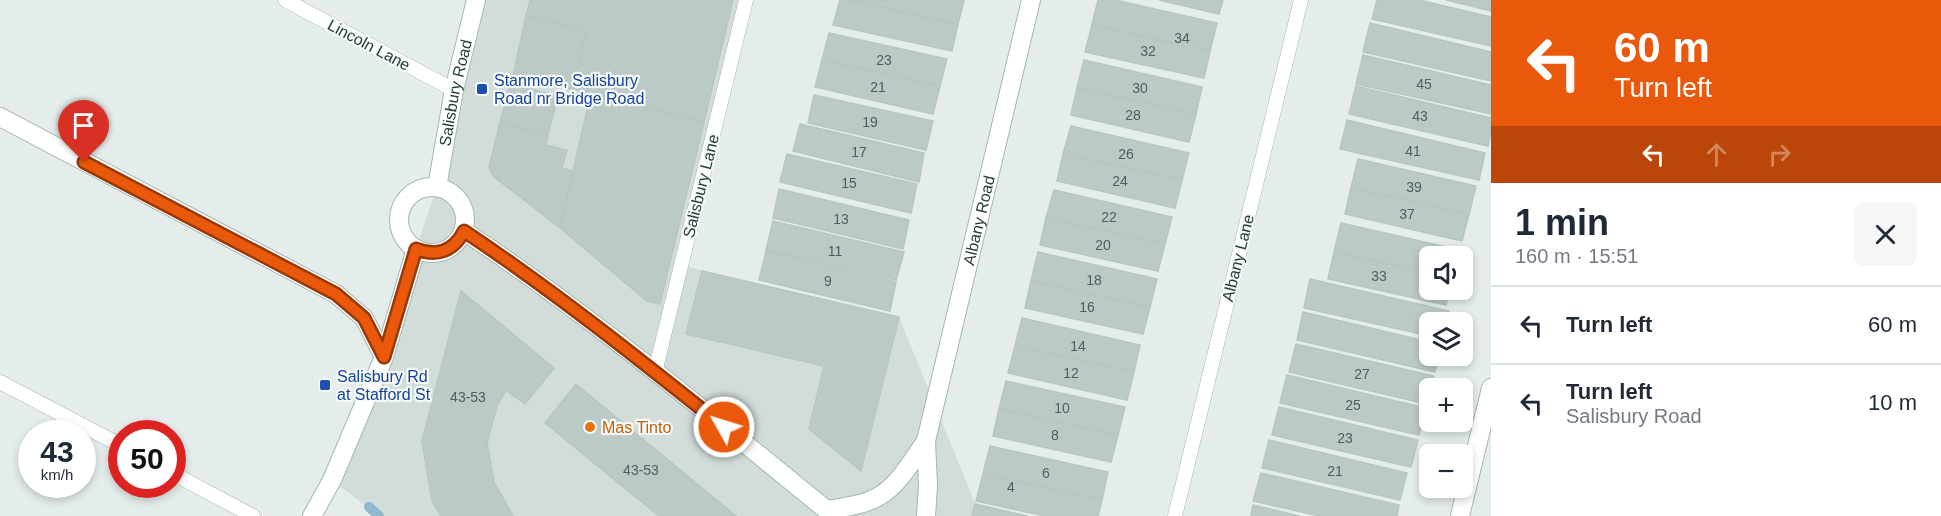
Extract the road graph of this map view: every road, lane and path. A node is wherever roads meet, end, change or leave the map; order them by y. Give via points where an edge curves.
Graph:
1 (285, 0) edge
2 (476, 0) edge
3 (746, 0) edge
4 (1030, 0) edge
5 (1301, 0) edge
6 (454, 90) junction
7 (0, 117) edge
8 (437, 187) junction
9 (464, 231) junction
10 (416, 249) junction
11 (384, 357) junction
12 (655, 372) junction
13 (0, 382) edge
14 (1491, 388) edge
15 (108, 439) edge
16 (926, 441) junction
17 (186, 480) edge
18 (830, 513) edge
19 (253, 516) edge
20 (312, 516) edge
21 (926, 516) edge
22 (1175, 516) edge
23 (1460, 516) edge

1 - 6 lane, Lincoln Lane
2 - 6 street, Salisbury Road
3 - 12 lane, Salisbury Lane
4 - 16 street, Albany Road
5 - 22 lane, Albany Lane
6 - 8 street, Salisbury Road
7 - 11 street via 336,294 364,318
8 - 9 street via 447,189 461,202 466,221
8 - 10 street via 415,191 400,209 401,232
9 - 10 street via 453,247 444,251 425,253
9 - 12 street
10 - 11 street
11 - 20 street via 332,480
12 - 18 street
13 - 15 lane
14 - 23 street
16 - 18 street, Albany Road via 881,495
16 - 21 street, Albany Road
17 - 19 lane

